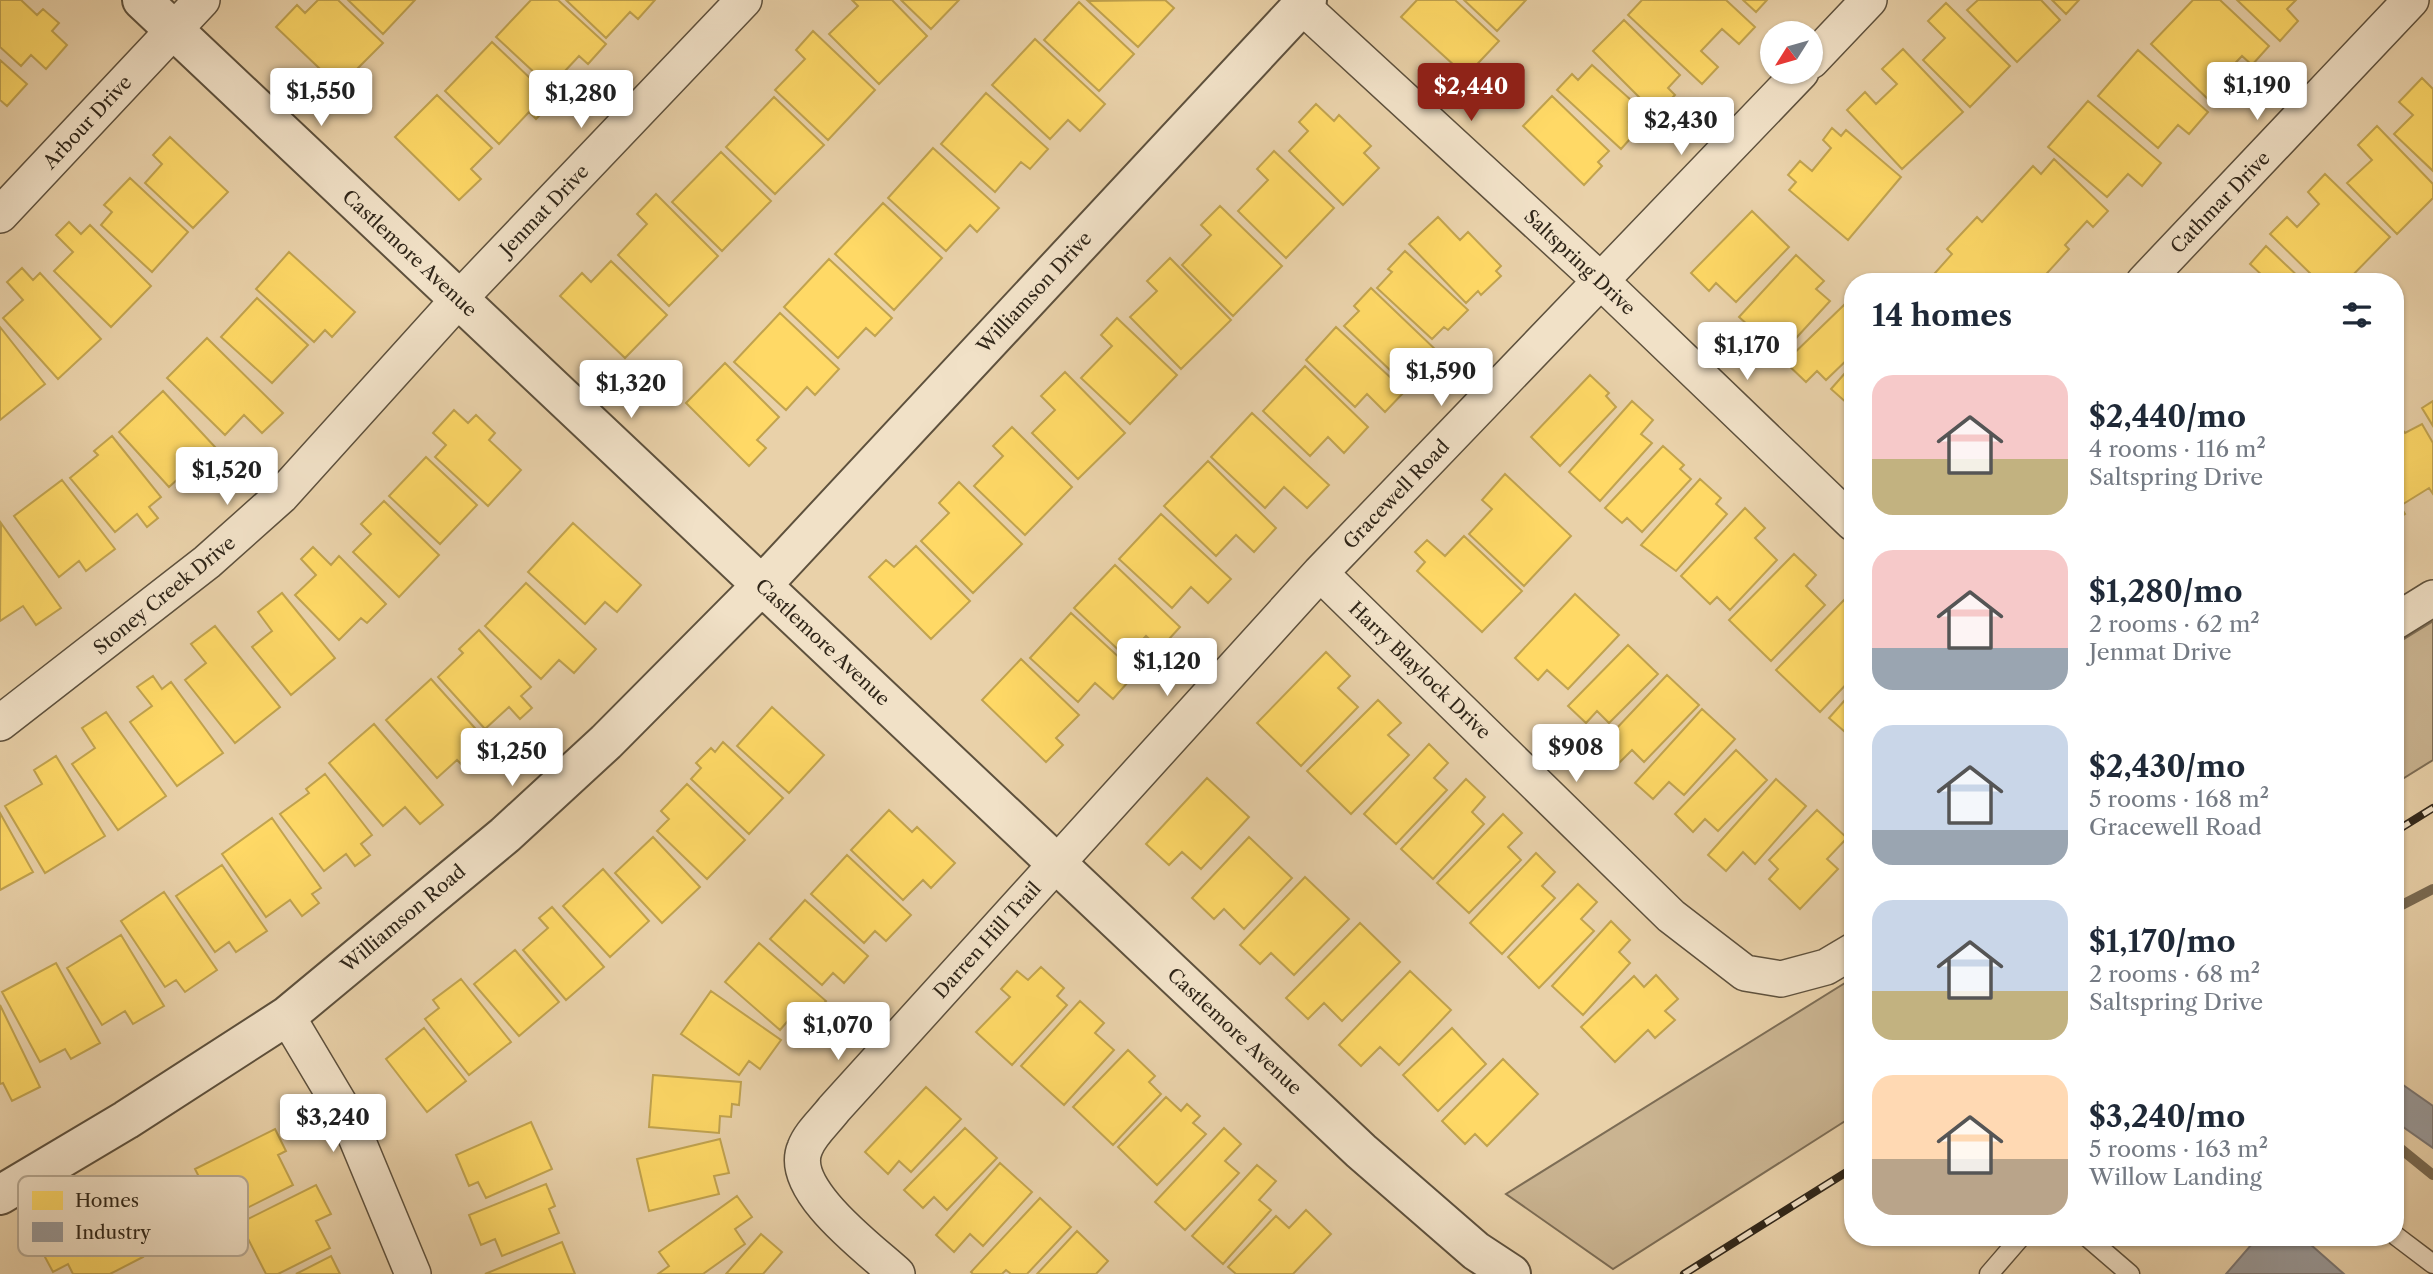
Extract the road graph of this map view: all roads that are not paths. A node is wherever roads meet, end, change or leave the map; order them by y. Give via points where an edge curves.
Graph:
1 (142, 0) edge
2 (202, 0) edge
3 (744, 0) edge
4 (1869, 0) edge
5 (2412, 0) edge
6 (1304, 3) edge
7 (174, 30) junction
8 (1824, 47) edge
9 (1790, 84) edge
10 (0, 215) edge
11 (2153, 273) edge
12 (1602, 282) junction
13 (459, 299) junction
14 (1844, 514) edge
15 (1320, 573) junction
16 (762, 585) junction
17 (2433, 598) edge
18 (2404, 616) edge
19 (0, 723) edge
20 (1055, 861) junction
21 (1844, 956) edge
22 (287, 1016) junction
23 (32, 1176) edge
24 (18, 1184) edge
25 (0, 1195) edge
26 (2404, 1243) edge
27 (2013, 1246) edge
28 (2097, 1246) edge
29 (2433, 1264) edge
30 (413, 1274) edge
31 (897, 1274) edge
32 (1511, 1274) edge
33 (1989, 1274) edge
34 (2129, 1274) edge

1 - 7 street, Castlemore Avenue
2 - 7 street, Arbour Drive
3 - 13 street, Jenmat Drive
4 - 8 street
5 - 11 street, Cathmar Drive
6 - 12 street, Saltspring Drive
6 - 16 street, Williamson Drive
7 - 10 street, Arbour Drive
7 - 13 street, Castlemore Avenue
9 - 12 street, Gracewell Road
12 - 14 street, Saltspring Drive
12 - 15 street, Gracewell Road
13 - 16 street, Castlemore Avenue
13 - 19 street, Stoney Creek Drive via 272,504 187,578
15 - 20 street, Gracewell Road
15 - 21 street, Harry Blaylock Drive via 1671,916 1745,973 1781,979 1826,967
16 - 20 street, Castlemore Avenue
16 - 22 street, Williamson Road via 606,742 505,835
17 - 18 street
20 - 31 street, Darren Hill Trail via 834,1109 804,1149 805,1174 822,1205
20 - 32 street, Castlemore Avenue via 1418,1202
22 - 23 street, Williamson Road
22 - 30 street via 349,1120
24 - 25 street, Williamson Road
26 - 29 lane
27 - 33 lane
28 - 34 lane

